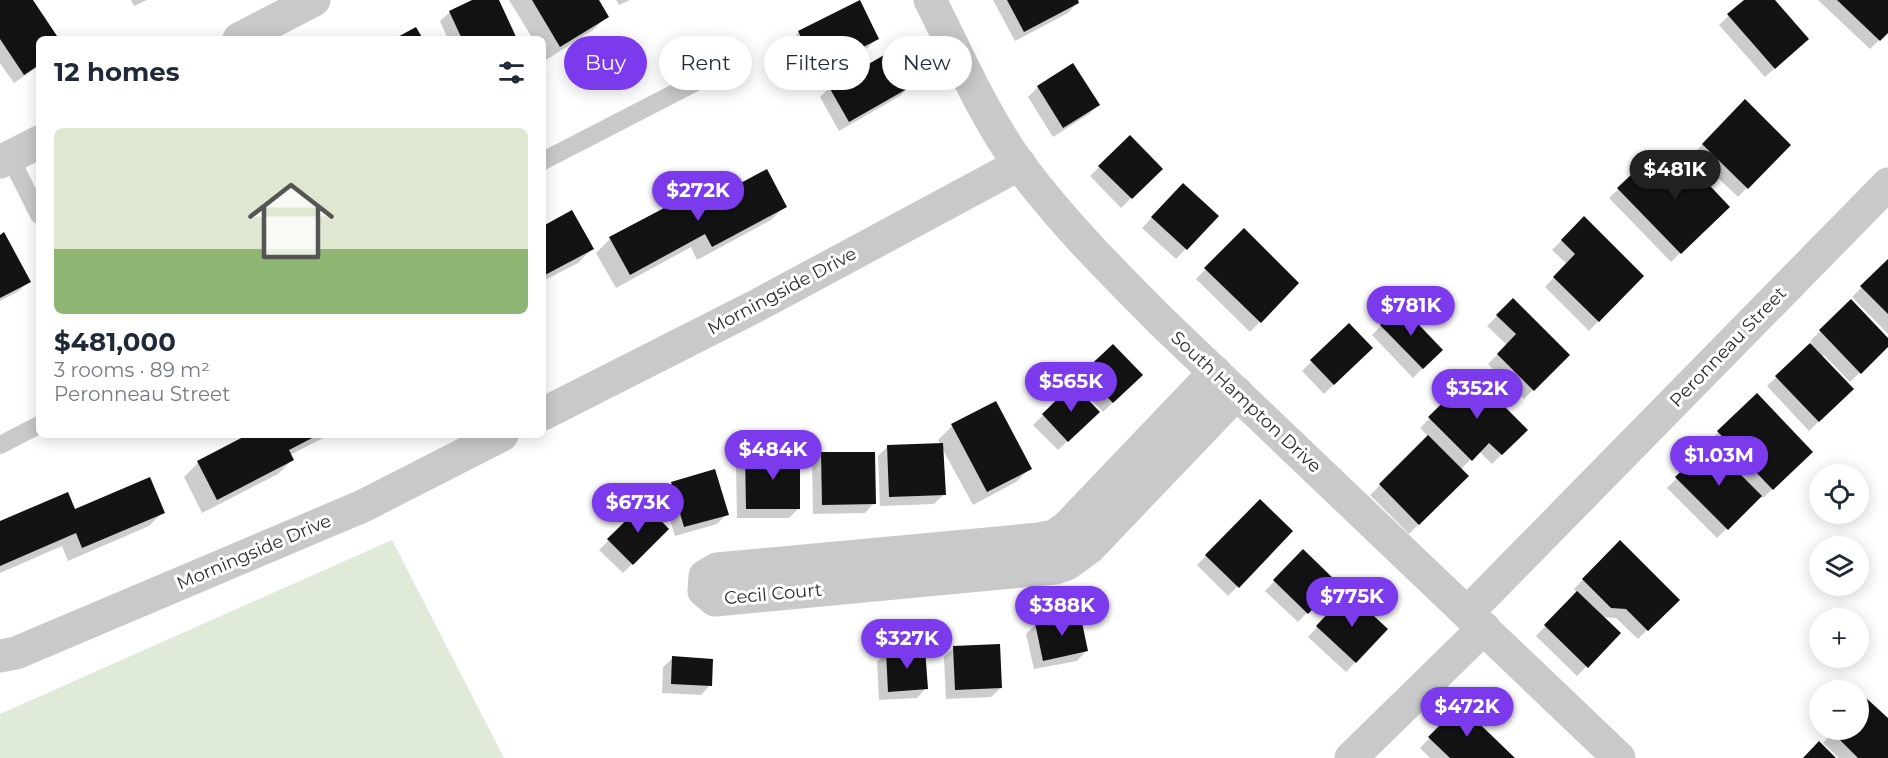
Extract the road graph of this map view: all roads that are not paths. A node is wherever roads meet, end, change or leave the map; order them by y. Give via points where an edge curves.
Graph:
1 (314, 0) edge
2 (930, 0) edge
3 (244, 36) edge
4 (681, 90) edge
5 (36, 144) edge
6 (546, 159) edge
7 (5, 160) edge
8 (1020, 164) junction
9 (1888, 184) edge
10 (36, 210) edge
11 (1226, 382) junction
12 (546, 412) edge
13 (36, 427) edge
14 (496, 438) edge
15 (0, 445) edge
16 (1061, 550) junction
17 (1476, 620) junction
18 (0, 656) edge
19 (1351, 758) edge
20 (1620, 758) edge

1 - 3 street
2 - 8 street, South Hampton Drive via 991,120
4 - 6 lane
5 - 7 street
7 - 10 lane
8 - 11 street, South Hampton Drive via 1113,272
8 - 12 street, Morningside Drive via 756,306
9 - 17 street, Peronneau Street
11 - 16 street, Cecil Court via 1067,527
11 - 17 street, South Hampton Drive
13 - 15 lane
14 - 18 street, Morningside Drive via 363,506
16 - 16 street, Cecil Court via 1027,541 717,569 705,576 704,591 715,600 1043,570
17 - 19 street, Peronneau Street
17 - 20 street, South Hampton Drive

